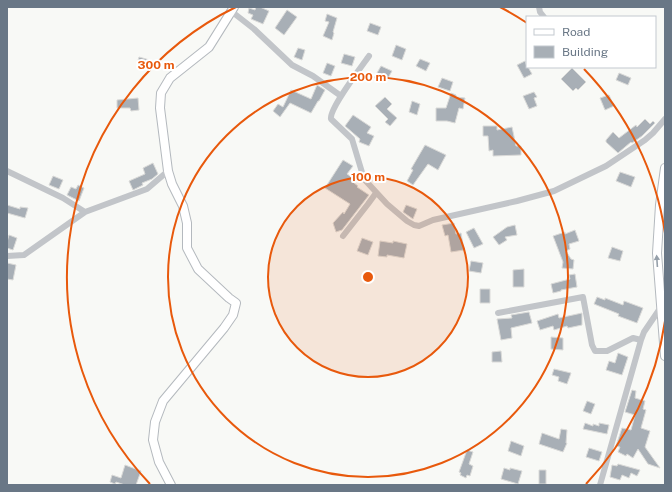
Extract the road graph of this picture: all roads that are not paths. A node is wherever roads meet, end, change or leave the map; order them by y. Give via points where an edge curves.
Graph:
1 (539, 7) edge
2 (233, 9) edge
3 (543, 16) edge
4 (369, 56) dead end
5 (341, 96) junction
6 (665, 119) edge
7 (665, 168) edge
8 (7, 171) edge
9 (168, 171) junction
10 (376, 192) junction
11 (85, 212) junction
12 (343, 236) dead end
13 (7, 256) edge
14 (661, 307) junction
15 (498, 313) dead end
16 (664, 334) edge
17 (641, 340) junction
18 (665, 356) edge
19 (170, 485) edge
20 (600, 485) edge

1 - 3 street
2 - 5 street via 292,65
2 - 9 main road via 209,47 170,78 161,93 160,108
4 - 5 street
5 - 10 street via 331,111 331,119 352,139 364,179
6 - 10 street via 645,140 606,166 554,191 433,220 419,226 407,222
14 -> 7 main road via 657,245
8 - 11 street via 63,198
9 - 11 street via 147,189
9 - 19 main road via 183,206 187,223 187,248 192,259 198,269 236,303 233,315 224,328 163,401 155,422 153,440 159,462
10 - 12 street
11 - 13 street via 24,255
14 - 16 main road
14 - 17 street
15 - 17 street via 583,296 595,351 607,351 633,338
16 - 18 main road
17 - 20 street

